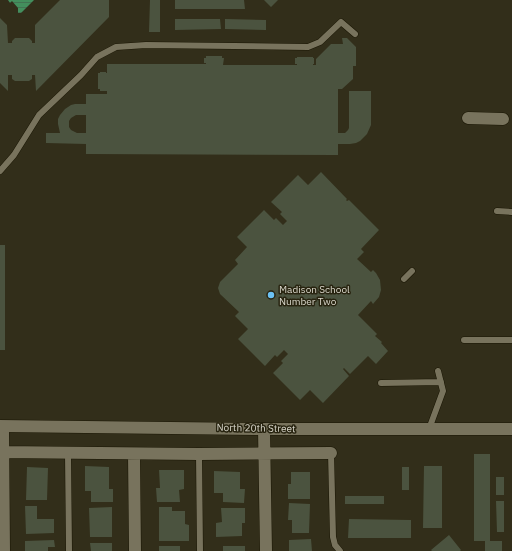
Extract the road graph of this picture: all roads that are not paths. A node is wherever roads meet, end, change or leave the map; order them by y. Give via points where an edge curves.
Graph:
1 (355, 34) dead end
2 (468, 118) dead end
3 (503, 119) dead end
4 (0, 171) edge
5 (497, 211) dead end
6 (512, 212) edge
7 (412, 270) dead end
8 (404, 279) dead end
9 (464, 340) dead end
10 (512, 340) edge
11 (438, 371) dead end
12 (441, 382) junction
13 (380, 383) dead end
14 (2, 426) edge
15 (264, 429) junction
16 (429, 429) junction
17 (512, 429) edge
18 (2, 452) edge
19 (68, 453) junction
20 (331, 453) joint
21 (134, 454) junction
22 (199, 454) junction
23 (264, 454) junction
24 (4, 551) edge
25 (69, 551) edge
26 (135, 551) edge
27 (200, 551) edge
28 (266, 551) edge
29 (340, 551) edge

1 - 4 lane via 341,22 320,42 308,46 116,47 98,56 39,115 14,155
2 - 3 street
5 - 6 lane
7 - 8 lane
9 - 10 lane
11 - 12 lane
12 - 13 lane
12 - 16 lane via 443,391
14 - 15 street, North 20th Street
14 - 18 street
15 - 16 street, North 20th Street
15 - 23 street
16 - 17 street, North 20th Street
18 - 19 street
18 - 24 street
19 - 21 street
19 - 25 lane
20 - 23 street
20 - 29 lane via 333,537
21 - 22 street
21 - 26 street
22 - 23 street
22 - 27 lane
23 - 28 street

